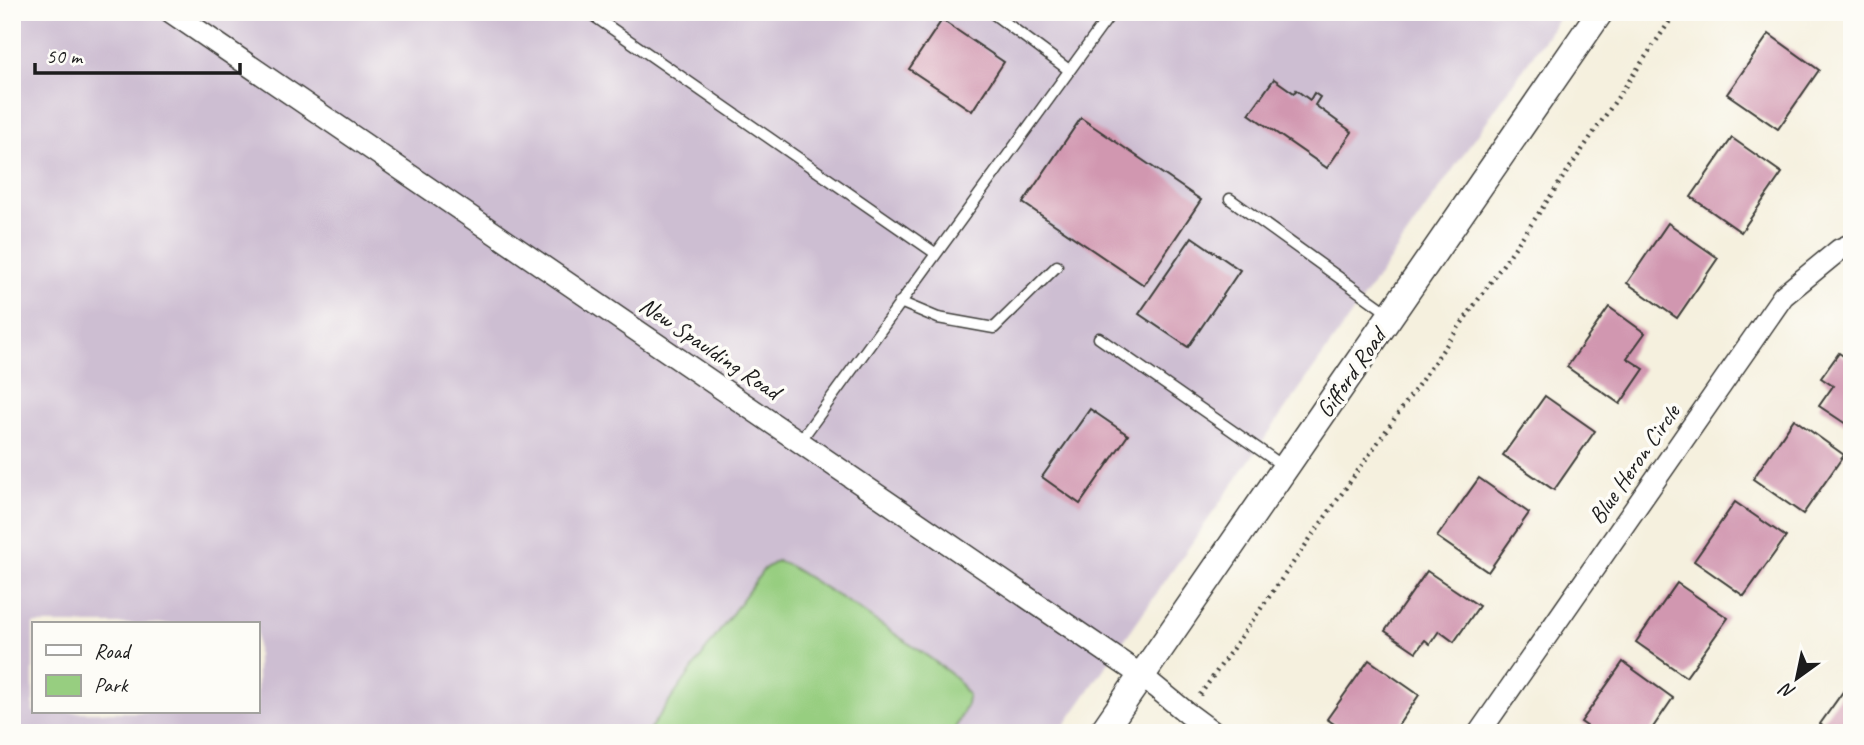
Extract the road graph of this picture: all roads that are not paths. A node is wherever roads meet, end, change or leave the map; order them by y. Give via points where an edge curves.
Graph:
1 (171, 12) edge
2 (588, 12) edge
3 (990, 12) edge
4 (1112, 12) edge
5 (1600, 12) edge
6 (1069, 70) junction
7 (1230, 199) dead end
8 (1852, 244) edge
9 (935, 253) junction
10 (1057, 265) dead end
11 (900, 302) junction
12 (1391, 315) junction
13 (1099, 338) dead end
14 (800, 442) junction
15 (1286, 468) junction
16 (1142, 676) junction
17 (1102, 733) edge
18 (1214, 733) edge
19 (1479, 733) edge

1 - 14 street, New Spaulding Road
2 - 9 lane
3 - 6 lane
4 - 6 lane
5 - 12 street, Gifford Road
6 - 9 lane
7 - 12 lane
8 - 19 street, Blue Heron Circle via 1783,296
9 - 11 lane
10 - 11 lane via 994,328 938,318
11 - 14 lane
12 - 15 street, Gifford Road
13 - 15 lane
14 - 16 street, New Spaulding Road
15 - 16 street, Gifford Road
16 - 17 street, Gifford Road
16 - 18 street, New Spaulding Road

